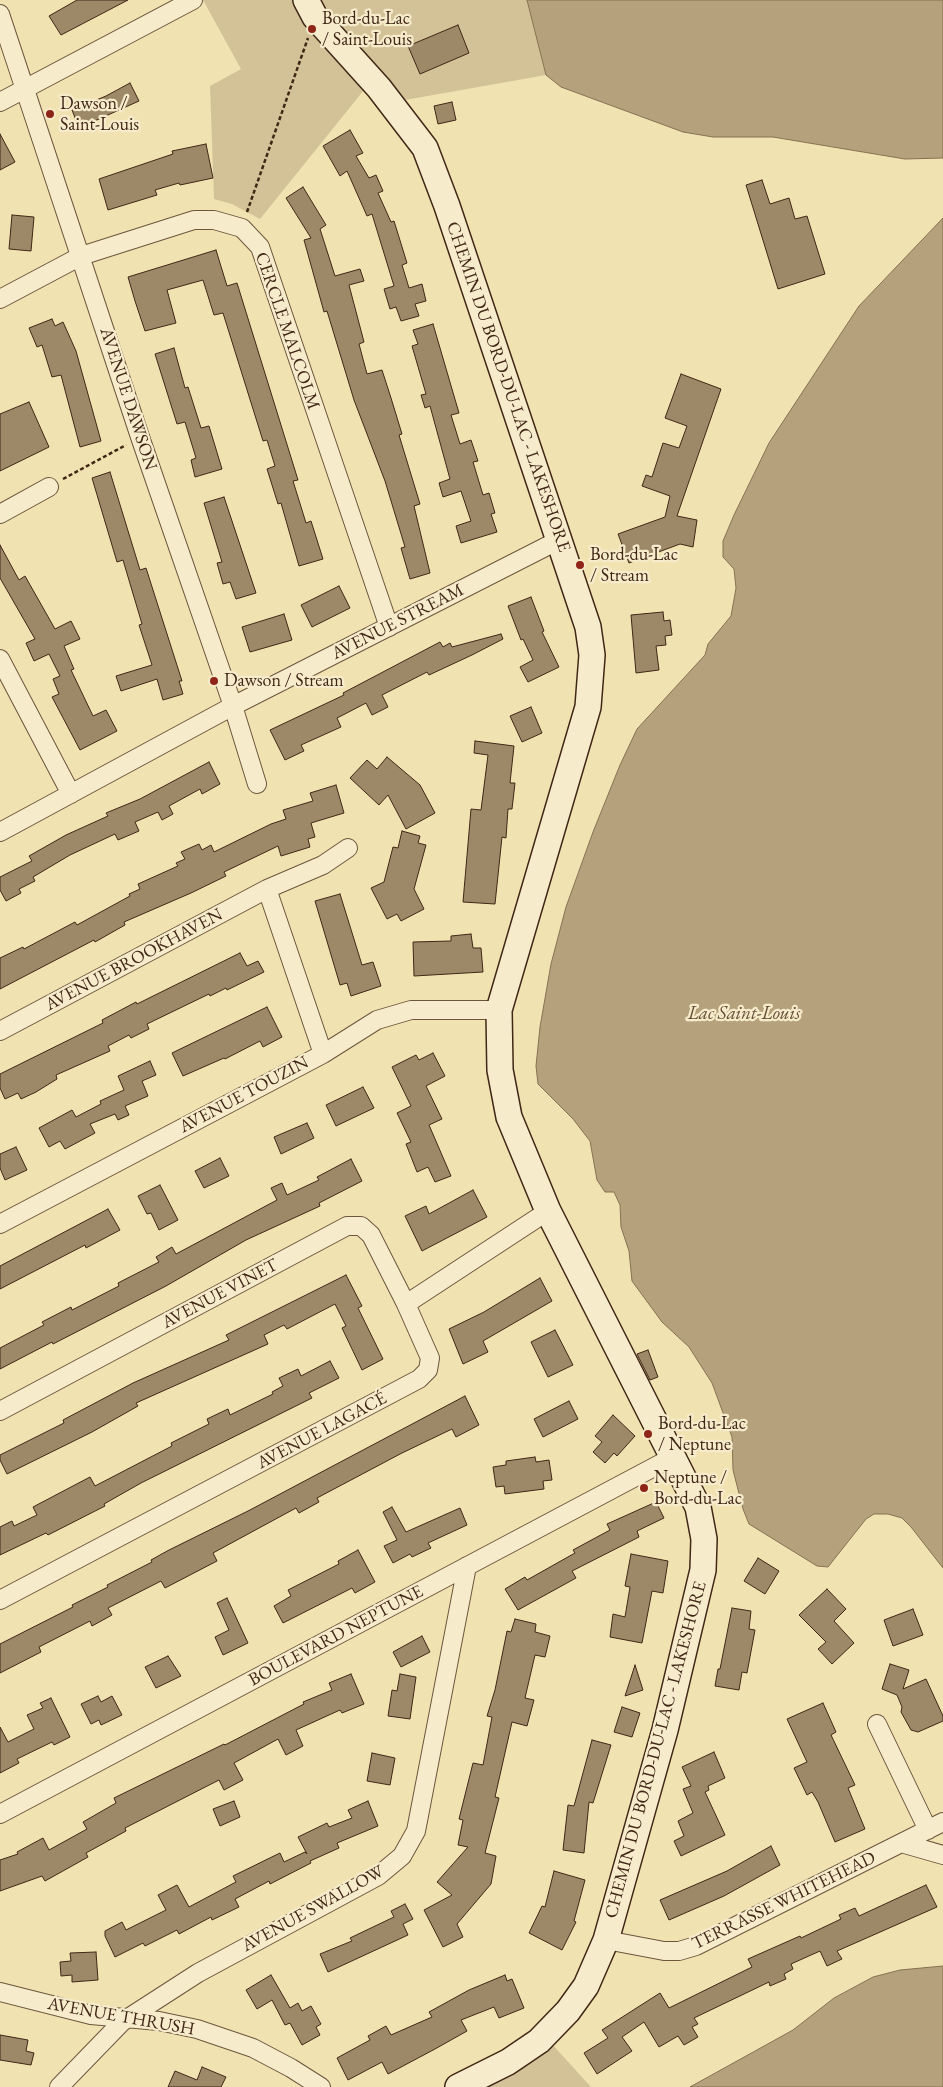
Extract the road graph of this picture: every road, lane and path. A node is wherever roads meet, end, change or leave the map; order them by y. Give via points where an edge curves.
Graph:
1 (193, 0) edge
2 (311, 8) edge
3 (0, 14) edge
4 (24, 89) junction
5 (0, 102) edge
6 (242, 228) junction
7 (82, 256) junction
8 (0, 299) edge
9 (140, 437) junction
10 (49, 487) joint
11 (0, 514) edge
12 (560, 540) junction
13 (389, 627) junction
14 (0, 659) edge
15 (233, 706) junction
16 (257, 784) dead end
17 (71, 794) junction
18 (0, 832) edge
19 (348, 848) dead end
20 (267, 889) junction
21 (499, 1010) junction
22 (0, 1031) edge
23 (323, 1054) junction
24 (548, 1212) junction
25 (0, 1224) edge
26 (406, 1304) junction
27 (0, 1411) edge
28 (673, 1458) junction
29 (467, 1566) junction
30 (0, 1600) edge
31 (877, 1724) dead end
32 (0, 1814) edge
33 (935, 1826) edge
34 (901, 1843) junction
35 (943, 1856) edge
36 (606, 1940) junction
37 (0, 1992) edge
38 (128, 2019) junction
39 (59, 2087) edge
40 (321, 2087) edge
41 (458, 2087) edge

1 - 4 street
2 - 6 path
2 - 12 street, CHEMIN DU BORD-DU-LAC - LAKESHORE via 425,148
3 - 4 street, AVENUE DAWSON
4 - 5 street
4 - 7 street, AVENUE DAWSON
6 - 7 street via 214,220 194,220
6 - 13 street, CERCLE MALCOLM via 260,247
7 - 8 street
7 - 9 street, AVENUE DAWSON
9 - 10 path
9 - 15 street, AVENUE DAWSON
10 - 11 street
12 - 13 street, AVENUE STREAM
12 - 21 street, CHEMIN DU BORD-DU-LAC - LAKESHORE via 588,627 592,681 578,747
13 - 15 street, AVENUE STREAM
14 - 17 street
15 - 16 street, AVENUE DAWSON
15 - 17 street, AVENUE STREAM
17 - 18 street, AVENUE STREAM
19 - 20 street, AVENUE BROOKHAVEN via 323,865
20 - 22 street, AVENUE BROOKHAVEN
20 - 23 street
21 - 23 street, AVENUE TOUZIN via 411,1010 377,1020
21 - 24 street, CHEMIN DU BORD-DU-LAC - LAKESHORE via 500,1070 509,1118
23 - 25 street, AVENUE TOUZIN
24 - 26 street
24 - 28 street, CHEMIN DU BORD-DU-LAC - LAKESHORE
26 - 27 street, AVENUE VINET via 371,1235 361,1226 347,1226
26 - 30 street, AVENUE LAGACÉ via 430,1358 428,1370 420,1380
28 - 29 street, BOULEVARD NEPTUNE
28 - 36 street, CHEMIN DU BORD-DU-LAC - LAKESHORE via 698,1507 704,1539 703,1570 665,1730
29 - 32 street, BOULEVARD NEPTUNE
29 - 38 street, AVENUE SWALLOW via 416,1831 402,1856 378,1876 198,1973
31 - 33 street, TERRASSE WHITEHEAD
33 - 34 street, TERRASSE WHITEHEAD
34 - 35 street
34 - 36 street, TERRASSE WHITEHEAD via 696,1946 664,1951
36 - 41 street, CHEMIN DU BORD-DU-LAC - LAKESHORE via 586,1986 538,2040 508,2062
37 - 38 street, AVENUE THRUSH via 68,2010
38 - 39 street, AVENUE SWALLOW via 115,2027
38 - 40 street, AVENUE THRUSH via 180,2025 244,2045 274,2058

